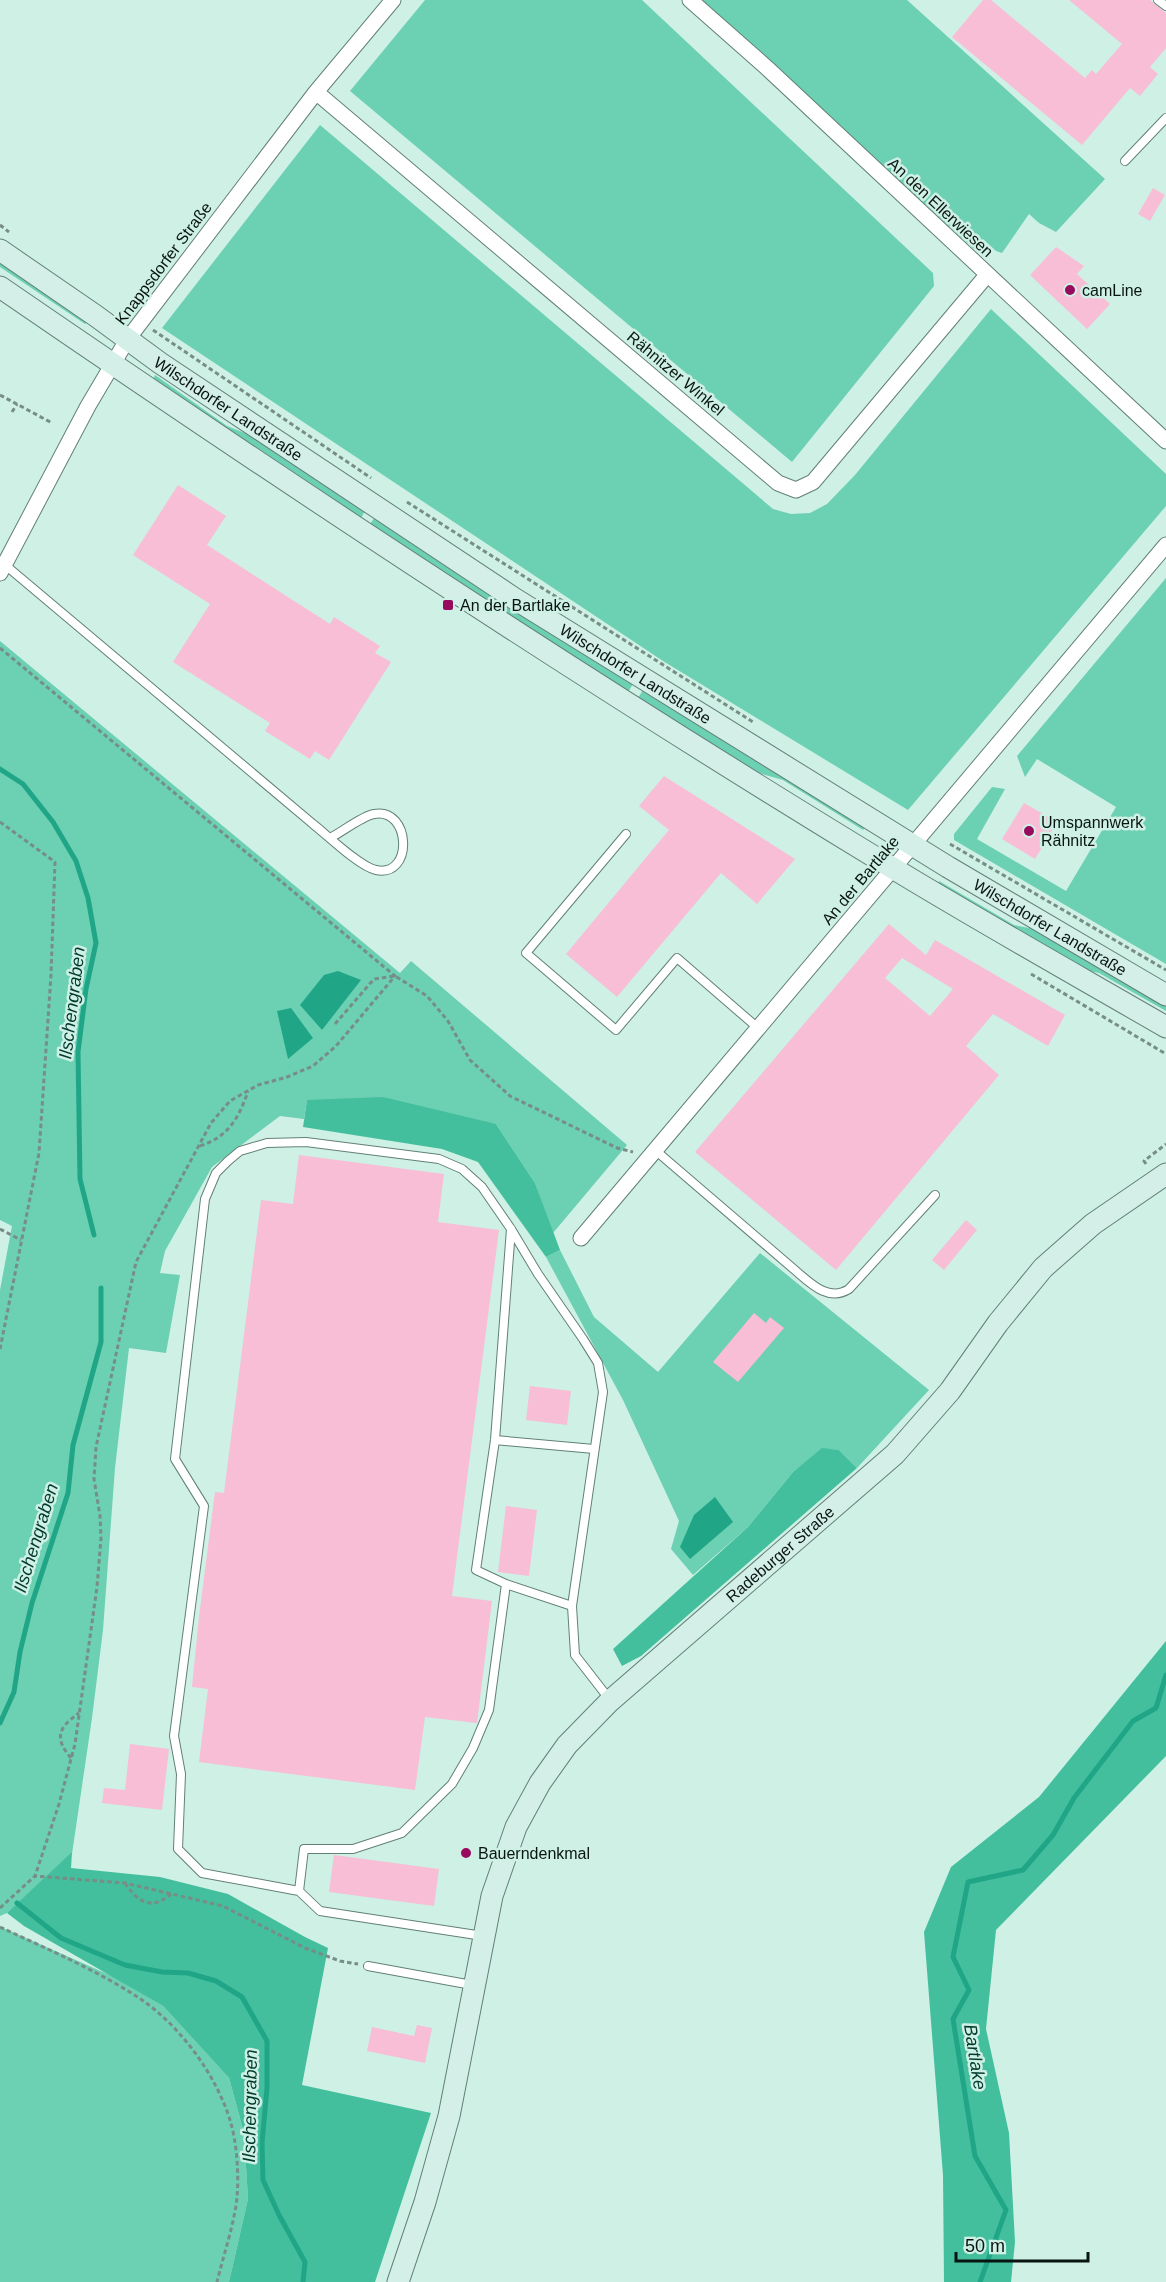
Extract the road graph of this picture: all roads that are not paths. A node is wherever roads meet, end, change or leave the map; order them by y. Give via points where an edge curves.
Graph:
1 (393, 0) edge
2 (690, 0) edge
3 (1158, 0) edge
4 (1166, 6) edge
5 (316, 92) junction
6 (1166, 118) edge
7 (1125, 161) dead end
8 (5, 241) edge
9 (987, 275) junction
10 (0, 287) edge
11 (128, 340) junction
12 (112, 364) junction
13 (1166, 441) edge
14 (1166, 545) edge
15 (2, 569) edge
16 (626, 834) dead end
17 (919, 837) junction
18 (330, 838) junction
19 (893, 868) junction
20 (1166, 995) edge
21 (1166, 1027) edge
22 (758, 1028) junction
23 (653, 1153) junction
24 (1166, 1174) edge
25 (935, 1195) dead end
26 (511, 1229) junction
27 (581, 1238) dead end
28 (495, 1440) junction
29 (594, 1449) junction
30 (506, 1584) junction
31 (572, 1606) junction
32 (610, 1701) junction
33 (299, 1891) junction
34 (483, 1936) junction
35 (368, 1965) road end
36 (474, 1986) junction
37 (398, 2282) edge

1 - 5 street, Knappsdorfer Straße
2 - 9 street, An den Ellerwiesen
3 - 4 lane
5 - 9 street, Rähnitzer Winkel via 778,483 796,490 813,482
5 - 11 street, Knappsdorfer Straße
6 - 7 lane
8 - 11 main road, Wilschdorfer Landstraße
9 - 13 street, An den Ellerwiesen
10 - 12 main road, Wilschdorfer Landstraße
11 - 12 street, Knappsdorfer Straße
11 - 17 main road, Wilschdorfer Landstraße via 514,599
12 - 15 street, Knappsdorfer Straße
12 - 19 main road, Wilschdorfer Landstraße via 510,627
14 - 17 street, An der Bartlake
15 - 18 lane
16 - 22 lane via 526,953 616,1030 677,958
17 - 19 street, An der Bartlake
17 - 20 main road, Wilschdorfer Landstraße
18 - 18 lane via 375,813 388,816 398,825 404,853 386,871 374,870
19 - 21 main road, Wilschdorfer Landstraße
19 - 22 street, An der Bartlake
22 - 23 street, An der Bartlake
23 - 25 lane via 828,1293 849,1289
23 - 27 street, An der Bartlake
24 - 32 main road, Radeburger Straße via 1093,1224 1043,1268 950,1391 896,1454
26 - 28 lane
26 - 29 lane via 598,1363 603,1392
26 - 33 lane via 482,1187 462,1169 439,1159 306,1142 267,1143 240,1151 216,1173 205,1199 175,1459 204,1506 174,1736 182,1774 178,1849 202,1873
28 - 29 lane
28 - 30 lane via 476,1570
29 - 31 lane
30 - 31 lane
30 - 33 lane via 489,1710 452,1784 402,1833 353,1849 304,1849
31 - 32 lane via 575,1655
32 - 34 main road, Radeburger Straße via 567,1745 516,1827
33 - 34 lane via 320,1911
34 - 36 main road, Radeburger Straße
35 - 36 lane
36 - 37 main road, Radeburger Straße via 449,2116

